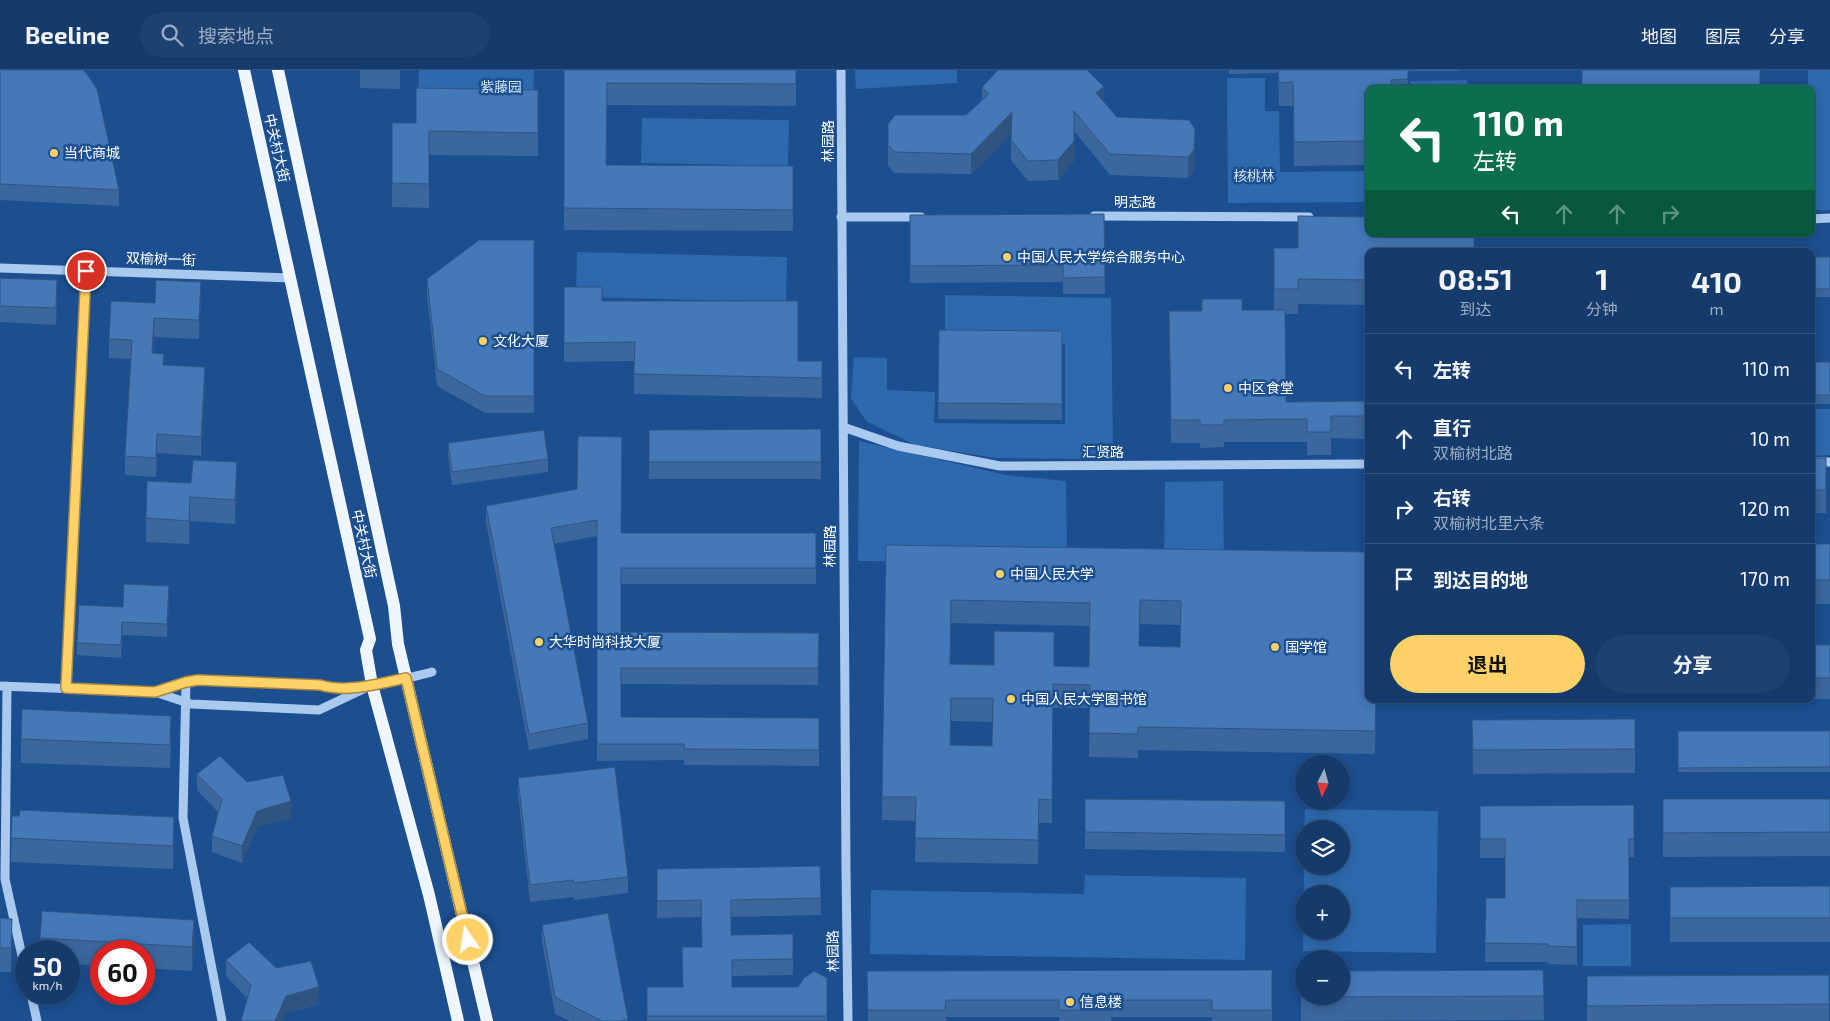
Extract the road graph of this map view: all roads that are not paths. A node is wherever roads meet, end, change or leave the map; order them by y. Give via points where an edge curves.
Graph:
1 (244, 70) edge
2 (278, 70) edge
3 (841, 70) edge
4 (1089, 216) edge
5 (842, 217) junction
6 (931, 217) edge
7 (1320, 217) edge
8 (1830, 218) edge
9 (1815, 219) edge
10 (0, 268) edge
11 (86, 271) junction
12 (291, 278) junction
13 (843, 427) junction
14 (1815, 462) edge
15 (1830, 462) edge
16 (1365, 464) edge
17 (432, 672) dead end
18 (406, 678) junction
19 (186, 682) junction
20 (372, 685) junction
21 (4, 686) edge
22 (66, 688) junction
23 (155, 692) junction
24 (186, 703) junction
25 (19, 940) edge
26 (33, 1005) edge
27 (37, 1021) edge
28 (222, 1021) edge
29 (458, 1021) edge
30 (487, 1021) edge
31 (848, 1021) edge

1 - 12 main road, 中关村大街
2 - 18 main road, 中关村大街 via 394,606
3 - 5 street, 林园路
4 - 7 street, 明志路
5 - 6 street
5 - 13 street, 林园路
8 - 9 street
10 - 11 street, 双榆树一街
11 - 12 street, 双榆树一街
11 - 22 street
12 - 20 main road, 中关村大街 via 370,639 366,650
13 - 16 street, 汇贤路 via 898,446 1000,466
13 - 31 street, 林园路
14 - 15 street
17 - 18 street
18 - 20 street
18 - 30 main road, 中关村大街
19 - 20 street via 344,688
19 - 23 street
19 - 24 street
20 - 24 street via 319,710
20 - 29 main road, 中关村大街 via 429,894
21 - 22 street
21 - 25 street via 5,878
22 - 23 street
23 - 24 street
24 - 28 street via 183,818
26 - 27 street

